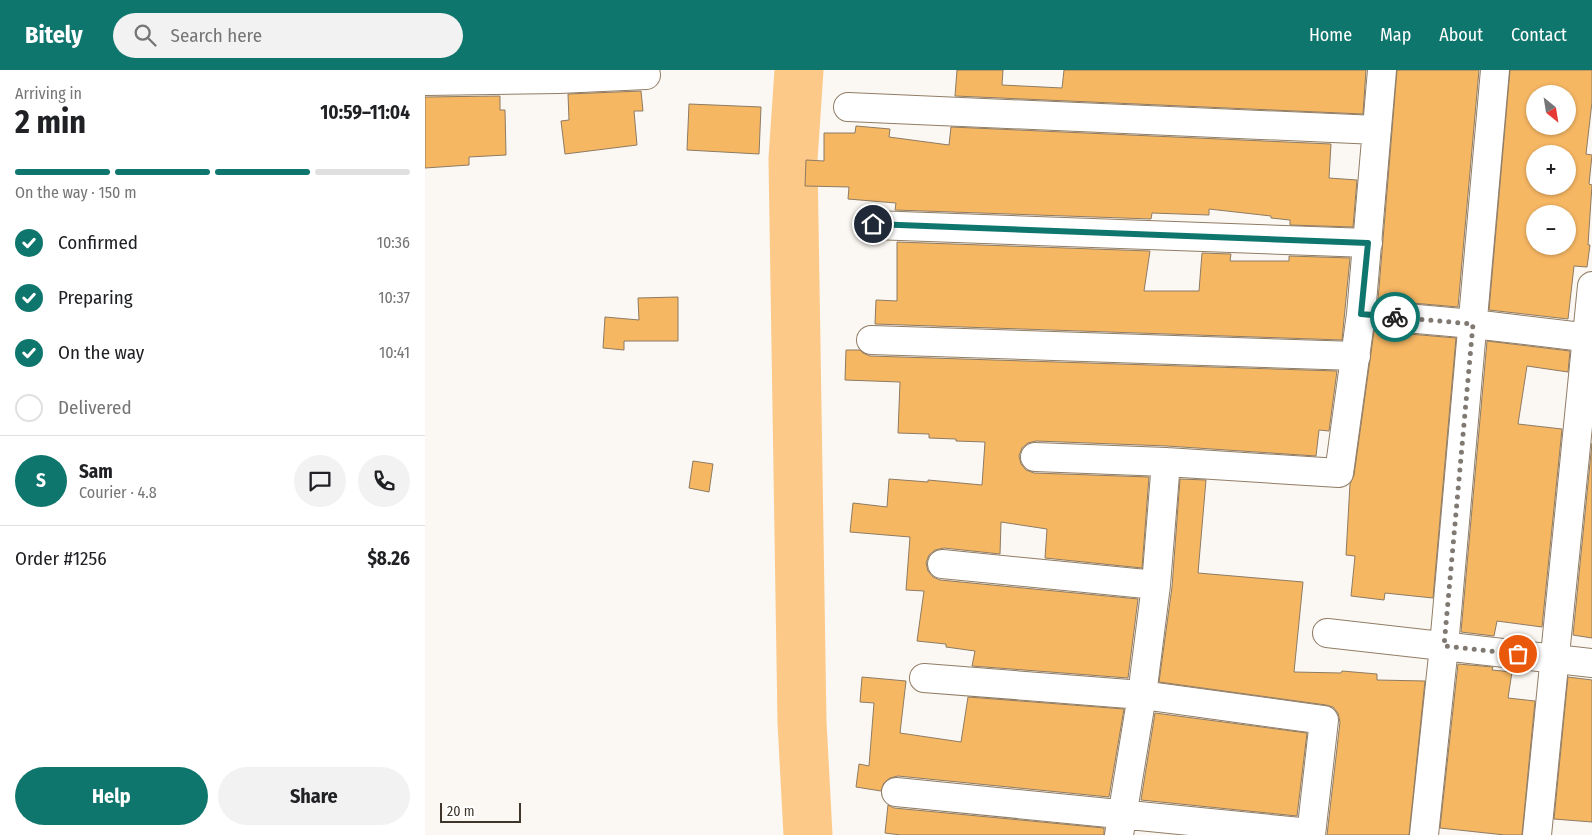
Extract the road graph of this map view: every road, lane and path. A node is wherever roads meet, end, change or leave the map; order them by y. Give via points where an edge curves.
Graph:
1 (1382, 70) edge
2 (1495, 70) edge
3 (646, 75) dead end
4 (425, 81) edge
5 (848, 107) dead end
6 (1377, 130) junction
7 (873, 224) dead end
8 (1368, 243) junction
9 (1592, 286) edge
10 (1361, 314) junction
11 (1473, 324) junction
12 (1590, 338) edge
13 (871, 340) dead end
14 (1355, 356) junction
15 (1035, 457) dead end
16 (1166, 462) junction
17 (942, 564) dead end
18 (1156, 585) junction
19 (1327, 633) dead end
20 (1444, 646) junction
21 (1555, 659) junction
22 (1592, 663) edge
23 (924, 678) dead end
24 (1142, 695) junction
25 (896, 792) dead end
26 (1120, 825) edge
27 (1311, 834) edge
28 (1424, 835) edge
29 (1537, 835) edge

1 - 6 street
2 - 11 street
3 - 4 street
5 - 6 street
6 - 8 street
7 - 8 street
8 - 10 street
9 - 12 street
10 - 11 street
10 - 14 street
11 - 12 street
11 - 20 street
12 - 21 street
13 - 14 street
14 - 16 street via 1339,473
15 - 16 street
16 - 18 street
17 - 18 street
18 - 24 street
19 - 20 street
20 - 21 street
20 - 28 street
21 - 22 street
21 - 29 street
23 - 24 street
24 - 26 street
24 - 27 street via 1324,720
25 - 26 street
26 - 27 street

